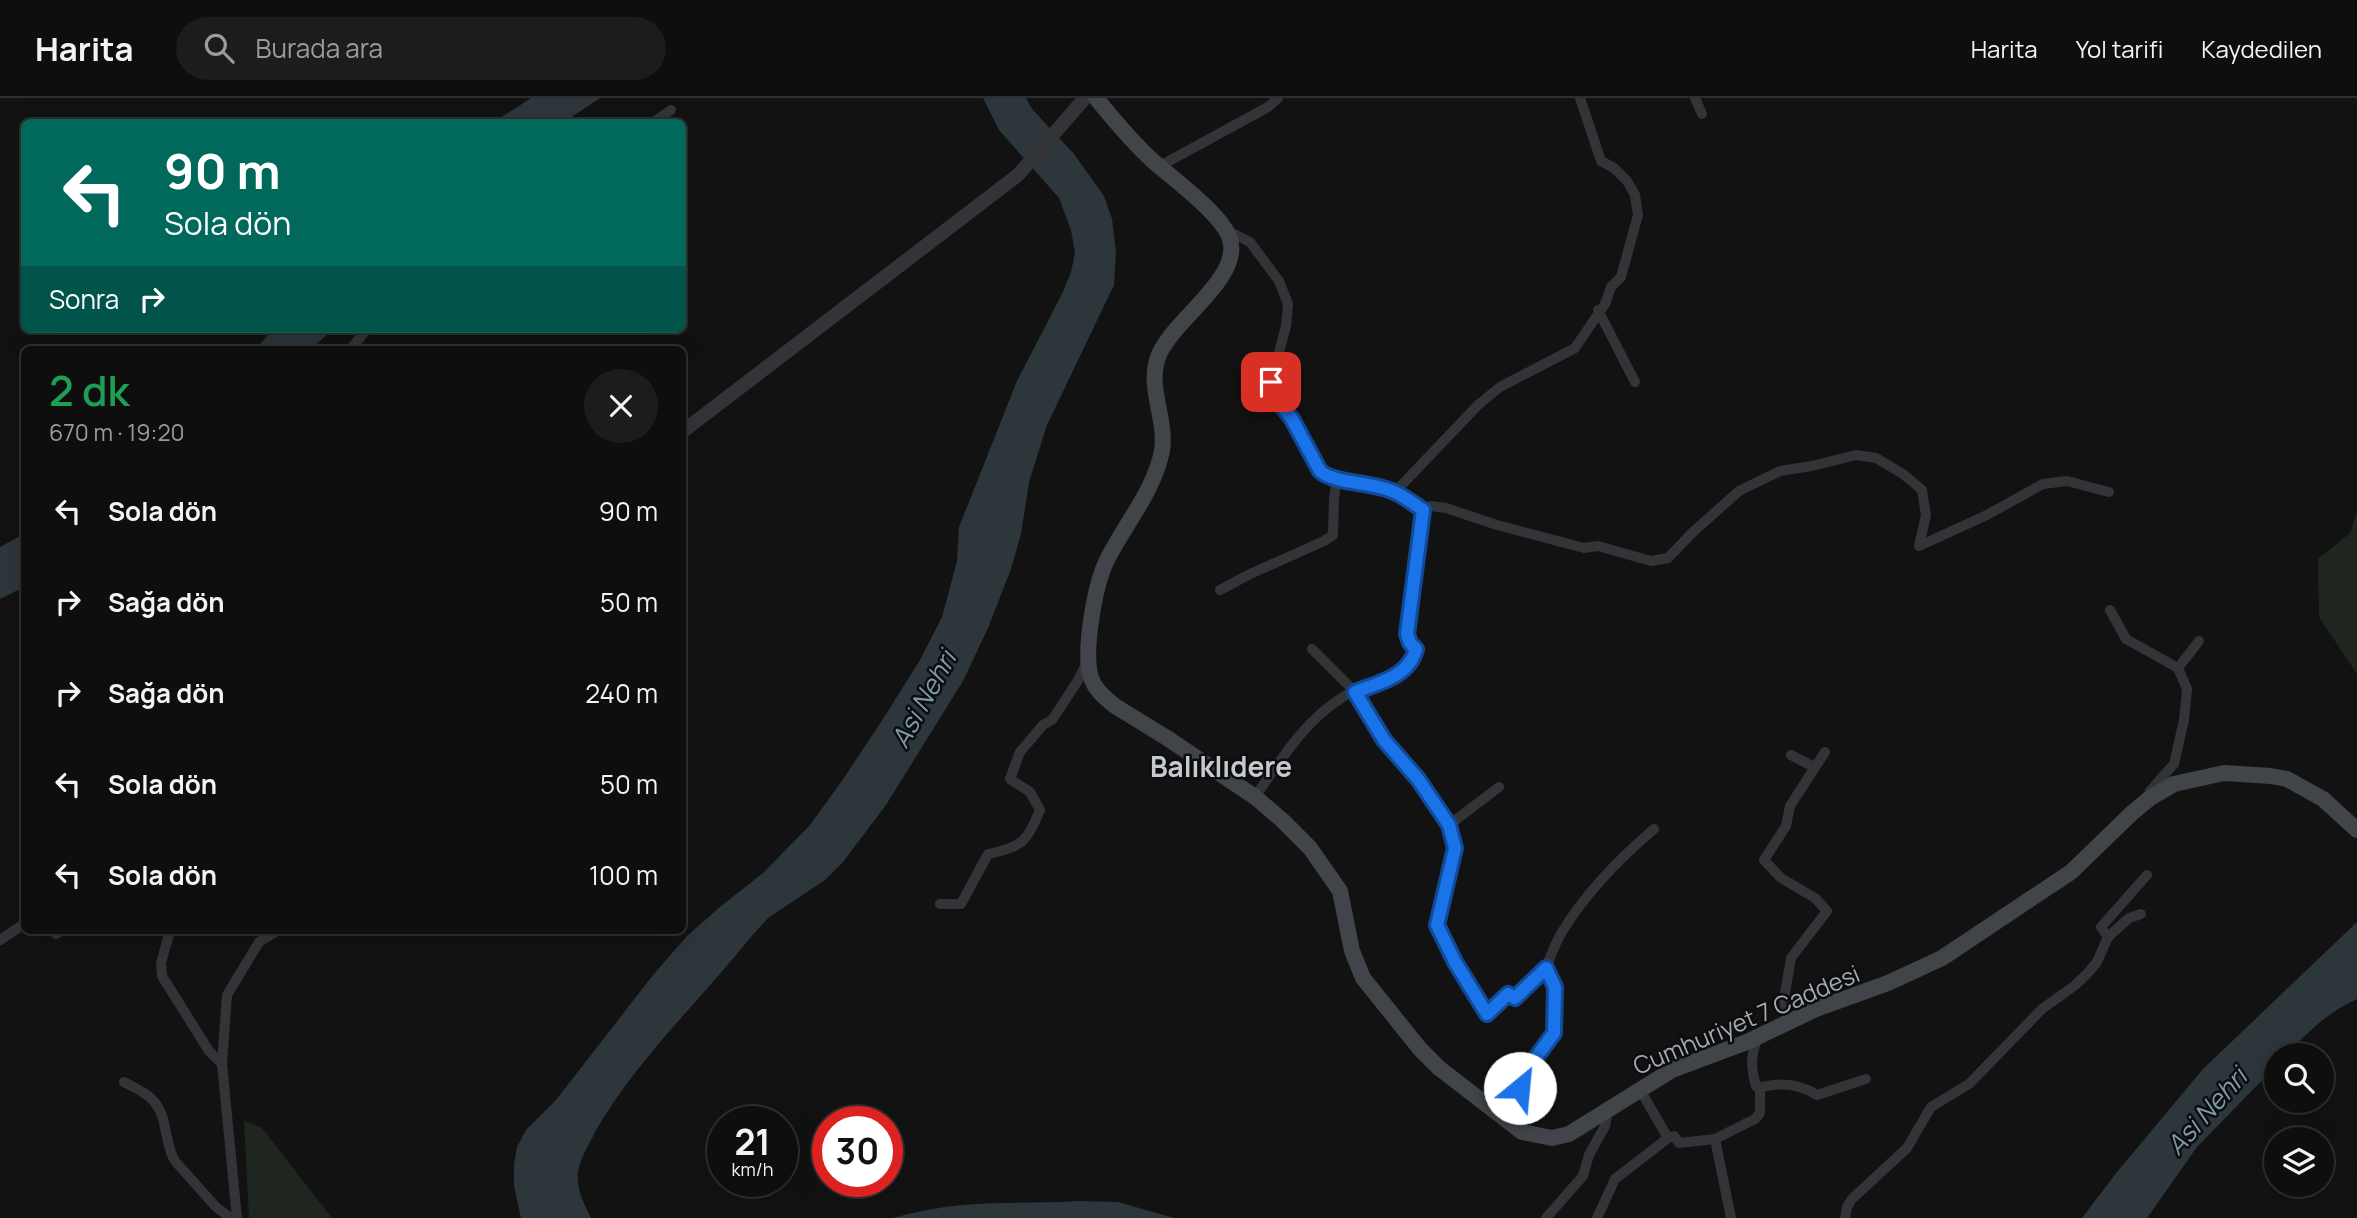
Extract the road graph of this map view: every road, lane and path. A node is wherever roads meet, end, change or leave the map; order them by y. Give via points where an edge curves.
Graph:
1 (1278, 98) edge
2 (1580, 98) edge
3 (1695, 98) edge
4 (1087, 100) edge
5 (671, 110) dead end
6 (1702, 114) dead end
7 (658, 119) edge
8 (1160, 166) junction
9 (1226, 230) junction
10 (1598, 310) junction
11 (1635, 382) dead end
12 (686, 429) edge
13 (1337, 478) junction
14 (1395, 492) junction
15 (2109, 492) dead end
16 (1423, 510) junction
17 (1220, 590) dead end
18 (2110, 610) dead end
19 (2199, 641) dead end
20 (1312, 649) dead end
21 (1088, 660) junction
22 (2178, 668) junction
23 (1355, 692) junction
24 (1825, 752) dead end
25 (1791, 755) dead end
26 (1814, 767) junction
27 (1499, 788) dead end
28 (1255, 797) junction
29 (2150, 798) junction
30 (1449, 825) junction
31 (1654, 829) dead end
32 (2357, 830) edge
33 (2147, 875) dead end
34 (940, 904) dead end
35 (2141, 914) dead end
36 (21, 927) edge
37 (169, 934) edge
38 (257, 936) edge
39 (2108, 937) junction
40 (0, 940) edge
41 (1546, 968) junction
42 (1787, 1022) junction
43 (1758, 1037) junction
44 (222, 1064) junction
45 (1866, 1079) dead end
46 (124, 1082) dead end
47 (1760, 1087) junction
48 (1520, 1088) dead end
49 (1639, 1088) junction
50 (1608, 1111) junction
51 (1668, 1138) junction
52 (1716, 1139) junction
53 (231, 1218) edge
54 (237, 1218) edge
55 (1545, 1218) edge
56 (1597, 1218) edge
57 (1731, 1218) edge
58 (1845, 1218) edge

1 - 8 street
2 - 10 street via 1601,161 1627,181 1638,215 1621,277
3 - 6 street
4 - 8 main road
4 - 12 street via 1018,175
5 - 7 street
8 - 9 main road
9 - 13 street via 1250,242 1279,281 1288,304 1271,382 1274,396 1320,471
9 - 21 main road, Cumhuriyet 7 Caddesi via 1232,252 1223,274 1172,332 1158,357 1155,379 1162,422 1161,453 1102,572
10 - 11 street
10 - 14 street via 1575,348 1500,387
13 - 14 street
13 - 17 street via 1333,535
14 - 16 street
15 - 16 street via 2067,481 2043,484 1919,545 1926,515 1922,490 1876,458 1856,455 1780,471 1739,491 1668,558 1650,561 1598,546 1584,548 1446,508
16 - 23 street via 1407,634 1416,649 1414,657 1392,678
18 - 22 street via 2126,639
19 - 22 street
20 - 23 street
21 - 28 main road, Cumhuriyet 7 Caddesi via 1093,682 1104,698
21 - 34 street via 1052,720 1020,752 1010,779 1030,792 1040,810 1028,837 1012,849 988,854 961,904
22 - 29 street via 2187,689 2184,720 2174,764 2150,791
23 - 28 street via 1303,731
23 - 30 street via 1384,740
24 - 26 street
25 - 26 street
26 - 42 street via 1764,860 1827,911 1791,958 1784,999
27 - 30 street
28 - 50 main road, Cumhuriyet 7 Caddesi via 1310,848 1330,874 1340,891 1352,951 1363,978 1439,1068 1522,1132 1559,1138
29 - 32 main road, Cumhuriyet 7 Caddesi via 2199,777 2270,775 2306,788
29 - 42 main road, Cumhuriyet 7 Caddesi via 2071,872 1942,958
30 - 41 street via 1455,848 1437,925 1487,1014 1508,994 1515,998
31 - 41 street via 1621,859 1575,914
33 - 39 street via 2101,927
35 - 39 street via 2129,918
36 - 40 street
37 - 44 street via 162,976
38 - 44 street via 227,995
39 - 58 street via 2097,962 2074,986 2042,1009 1969,1084 1931,1107 1907,1148 1852,1199
41 - 48 street via 1555,987 1554,1033 1524,1074
42 - 43 main road, Cumhuriyet 7 Caddesi
43 - 47 street via 1750,1064
43 - 49 main road, Cumhuriyet 7 Caddesi via 1672,1070
44 - 54 street
45 - 47 street via 1817,1094 1801,1085
46 - 53 street via 155,1102 175,1161
47 - 52 street via 1760,1113 1755,1119
49 - 50 main road, Cumhuriyet 7 Caddesi
49 - 51 street
50 - 55 street via 1583,1176
51 - 52 street via 1674,1136 1679,1143
51 - 56 street via 1615,1179
52 - 57 street

